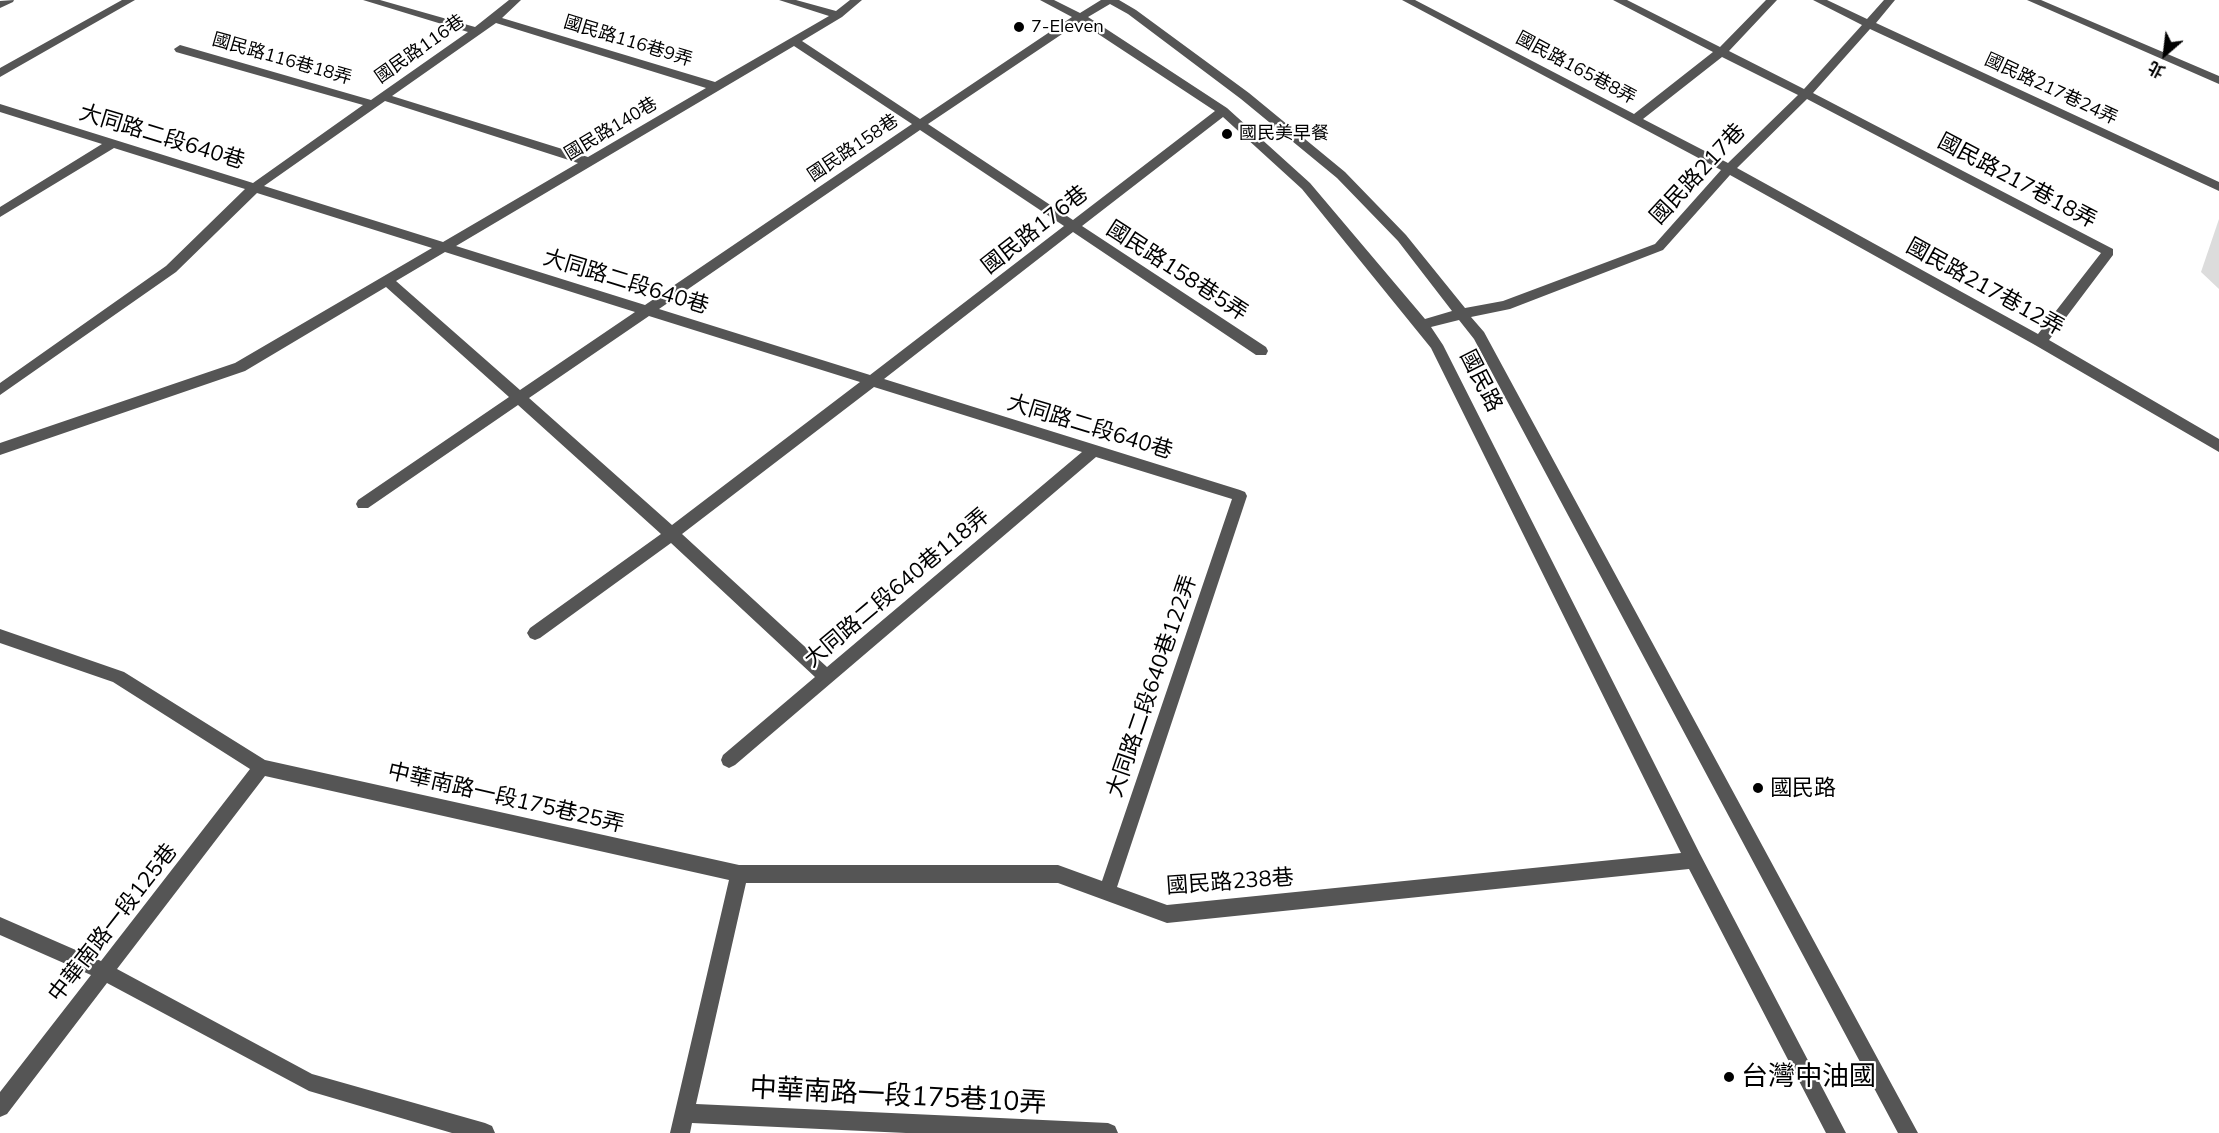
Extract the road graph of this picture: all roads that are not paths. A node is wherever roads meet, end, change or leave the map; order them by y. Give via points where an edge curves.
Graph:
1 (9, 0) edge
2 (130, 0) edge
3 (368, 0) edge
4 (516, 0) edge
5 (784, 0) edge
6 (857, 0) edge
7 (1045, 0) edge
8 (1110, 0) edge
9 (1407, 0) edge
10 (1618, 0) edge
11 (1772, 0) edge
12 (1818, 0) edge
13 (1890, 0) edge
14 (2032, 0) edge
15 (0, 4) edge
16 (838, 15) junction
17 (1080, 16) junction
18 (495, 19) junction
19 (1868, 24) junction
20 (477, 31) junction
21 (795, 41) junction
22 (180, 49) dead end
23 (1721, 52) junction
24 (0, 73) edge
25 (2219, 80) edge
26 (717, 87) junction
27 (1806, 94) junction
28 (378, 100) junction
29 (0, 108) edge
30 (1223, 111) junction
31 (1635, 119) junction
32 (922, 123) junction
33 (113, 143) junction
34 (590, 162) junction
35 (1729, 169) junction
36 (2219, 186) edge
37 (255, 188) junction
38 (0, 213) edge
39 (1073, 228) junction
40 (445, 247) junction
41 (388, 281) junction
42 (647, 310) junction
43 (1461, 314) junction
44 (1422, 325) junction
45 (2040, 341) junction
46 (1261, 351) dead end
47 (873, 381) junction
48 (0, 390) edge
49 (520, 397) junction
50 (2219, 446) edge
51 (0, 449) edge
52 (1094, 450) junction
53 (1240, 496) joint
54 (363, 504) dead end
55 (672, 534) junction
56 (535, 633) dead end
57 (0, 636) edge
58 (826, 677) junction
59 (729, 760) dead end
60 (262, 767) junction
61 (1694, 860) junction
62 (739, 874) junction
63 (1107, 892) junction
64 (0, 926) edge
65 (103, 971) junction
66 (0, 1107) edge
67 (685, 1113) junction
68 (485, 1133) edge
69 (680, 1133) edge
70 (1108, 1133) edge
71 (1836, 1133) edge
72 (1908, 1133) edge

1 - 15 street
2 - 24 street
3 - 20 street
4 - 18 street, 國民路116巷
5 - 16 street
6 - 16 street, 國民路140巷
7 - 17 street, 國民路
8 - 17 street, 國民路158巷
8 - 43 street, 國民路 via 1245,96 1341,175 1402,238
9 - 31 street, 國民路165巷8弄
10 - 23 street
11 - 23 street
12 - 19 street, 國民路217巷24弄
13 - 19 street, 國民路217巷
14 - 25 street
16 - 21 street, 國民路140巷
17 - 30 street, 國民路
17 - 32 street, 國民路158巷
18 - 20 street, 國民路116巷
18 - 26 street, 國民路116巷9弄
19 - 27 street, 國民路217巷
19 - 36 street, 國民路217巷24弄
20 - 28 street, 國民路116巷
21 - 26 street, 國民路140巷
21 - 32 street
22 - 28 street, 國民路116巷18弄
23 - 27 street
23 - 31 street
26 - 34 street, 國民路140巷
27 - 35 street, 國民路217巷
27 - 45 street, 國民路217巷18弄 via 2109,252
28 - 34 street, 國民路116巷18弄
28 - 37 street, 國民路116巷
29 - 33 street, 大同路二段640巷
30 - 39 street, 國民路176巷
30 - 44 street, 國民路 via 1306,186
31 - 35 street, 國民路165巷8弄
32 - 39 street, 國民路158巷5弄
32 - 42 street, 國民路158巷
33 - 37 street, 大同路二段640巷
33 - 38 street
34 - 40 street, 國民路140巷
35 - 43 street, 國民路217巷 via 1659,247 1505,306
35 - 45 street, 國民路217巷12弄
37 - 40 street, 大同路二段640巷
37 - 48 street, 國民路116巷 via 171,269
39 - 46 street, 國民路158巷5弄
39 - 47 street, 國民路176巷
40 - 41 street, 國民路140巷
40 - 42 street, 大同路二段640巷
41 - 49 street
41 - 51 street, 國民路140巷 via 240,367
42 - 47 street, 大同路二段640巷
42 - 49 street, 國民路158巷
43 - 44 street, 國民路217巷
43 - 72 street, 國民路 via 1479,336
44 - 61 street, 國民路 via 1441,355
45 - 50 street, 國民路217巷12弄
47 - 52 street, 大同路二段640巷
47 - 55 street, 國民路176巷
49 - 54 street, 國民路158巷
49 - 55 street
52 - 53 street, 大同路二段640巷
52 - 58 street, 大同路二段640巷118弄
53 - 63 street, 大同路二段640巷122弄
55 - 56 street, 國民路176巷
55 - 58 street
57 - 60 street, 中華南路一段175巷25弄 via 118,677
58 - 59 street, 大同路二段640巷118弄
60 - 62 street, 中華南路一段175巷25弄
60 - 65 street, 中華南路一段125巷
61 - 63 street, 國民路238巷 via 1167,914
61 - 71 street, 國民路
62 - 63 street, 國民路238巷 via 1059,874
62 - 67 street
64 - 65 street
65 - 66 street, 中華南路一段125巷
65 - 68 street via 309,1082
67 - 69 street
67 - 70 street, 中華南路一段175巷10弄

